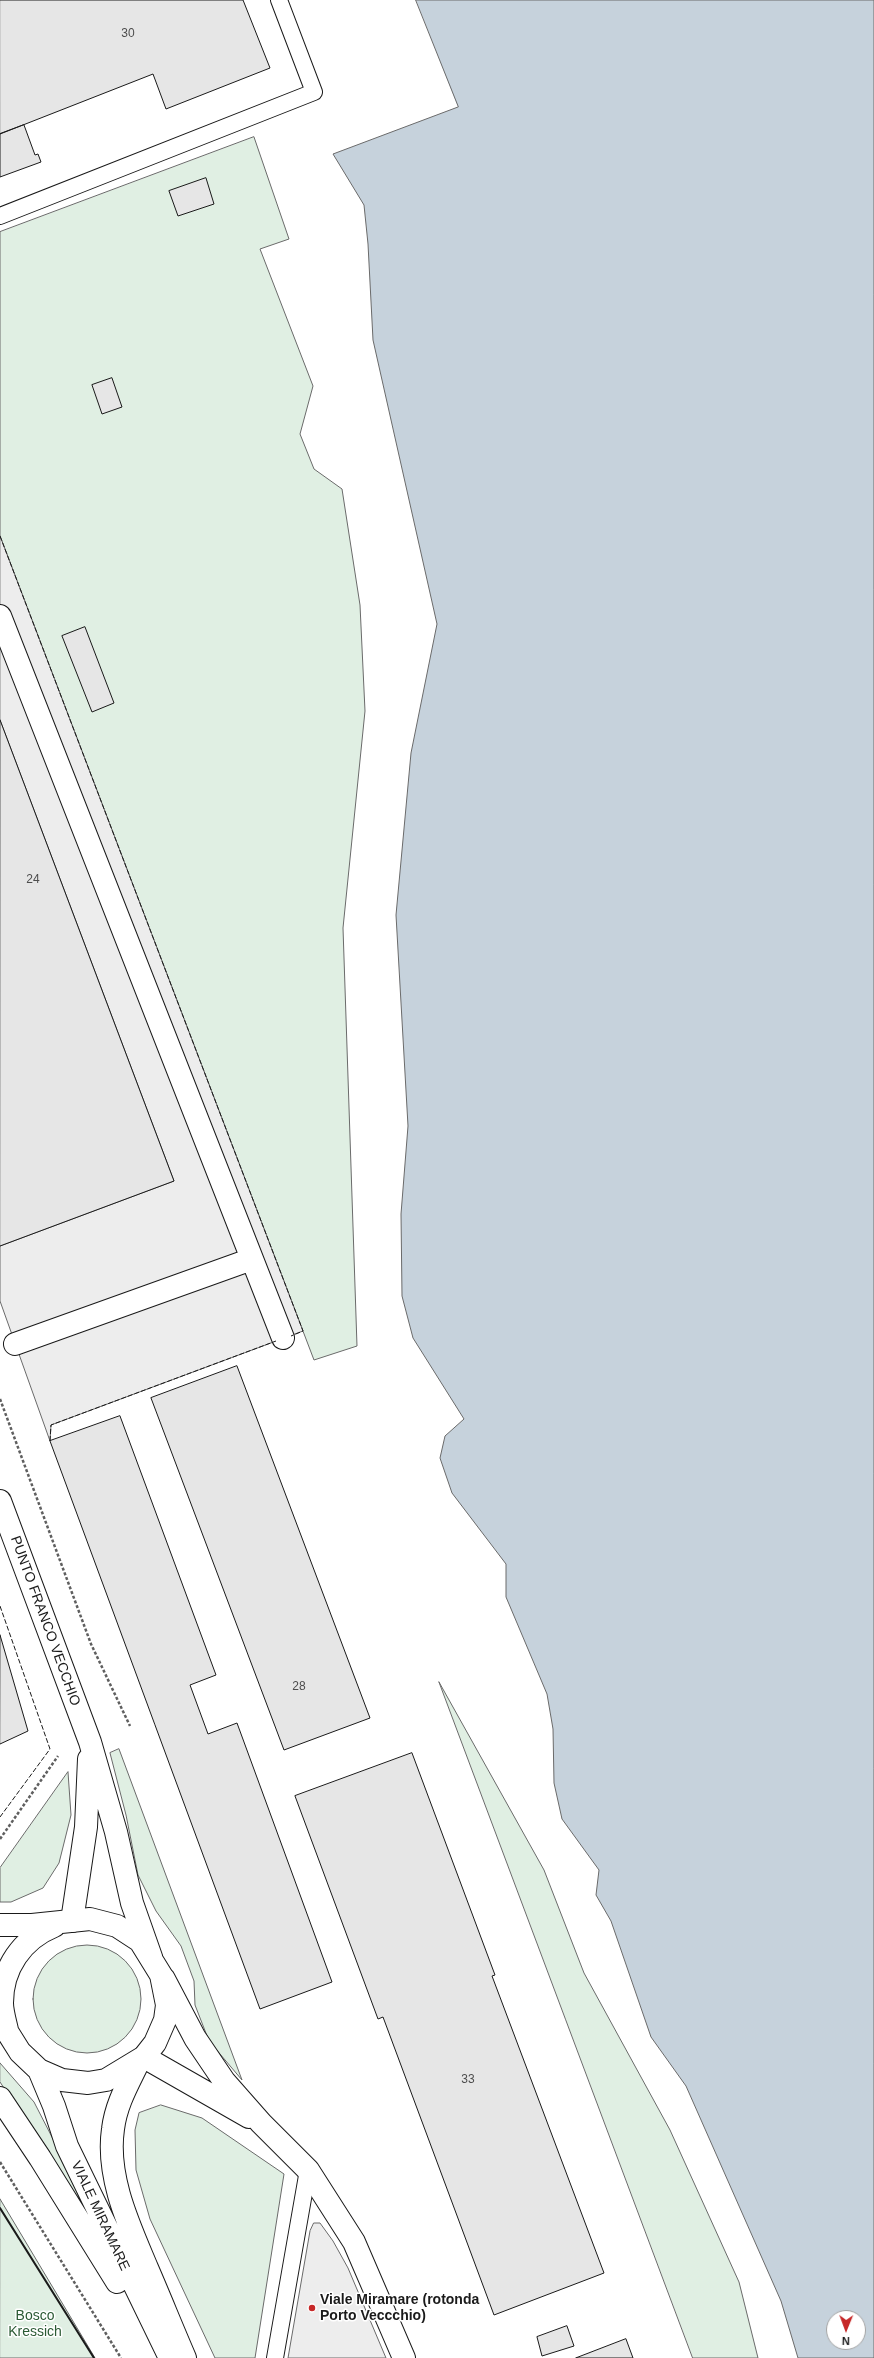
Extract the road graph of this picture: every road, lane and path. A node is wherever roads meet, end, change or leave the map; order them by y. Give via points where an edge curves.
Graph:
1 (279, 0) edge
2 (0, 216) edge
3 (0, 616) edge
4 (252, 1259) junction
5 (283, 1338) dead end
6 (15, 1344) dead end
7 (0, 1399) edge
8 (0, 1501) edge
9 (130, 1726) dead end
10 (90, 1742) junction
11 (60, 1752) dead end
12 (0, 1839) edge
13 (70, 1920) junction
14 (0, 1925) edge
15 (157, 1968) junction
16 (3, 2025) edge
17 (142, 2059) junction
18 (39, 2070) junction
19 (0, 2098) edge
20 (261, 2123) junction
21 (0, 2162) edge
22 (308, 2170) junction
23 (121, 2358) edge
24 (162, 2358) edge
25 (170, 2358) edge
26 (185, 2358) edge
27 (275, 2358) edge
28 (404, 2358) edge

1 - 2 lane via 314,92
3 - 4 street
4 - 5 street
4 - 6 street
7 - 9 path via 91,1644
8 - 10 street, PUNTO FRANCO VECCHIO
10 - 13 street, PUNTO FRANCO VECCHIO via 86,1827
10 - 15 street, PUNTO FRANCO VECCHIO via 116,1832 132,1903
11 - 12 path
13 - 14 street, VIALE MIRAMARE via 32,1925
13 - 15 street, VIALE MIRAMARE via 90,1919 117,1926 140,1941
13 - 16 street, VIALE MIRAMARE via 30,1939 17,1954 5,1979 2,1997
15 - 17 street, VIALE MIRAMARE via 167,2005 165,2020 155,2043
15 - 20 street via 199,2044 224,2081
16 - 18 street, VIALE MIRAMARE via 20,2052
17 - 18 street, VIALE MIRAMARE via 106,2080 88,2083 62,2080
17 - 20 street
17 - 26 street, VIALE MIRAMARE via 118,2104 112,2154 127,2219
18 - 25 street, VIALE MIRAMARE via 67,2146
19 - 24 street via 40,2158
20 - 22 street
21 - 23 path
22 - 27 lane
22 - 28 street via 354,2242

